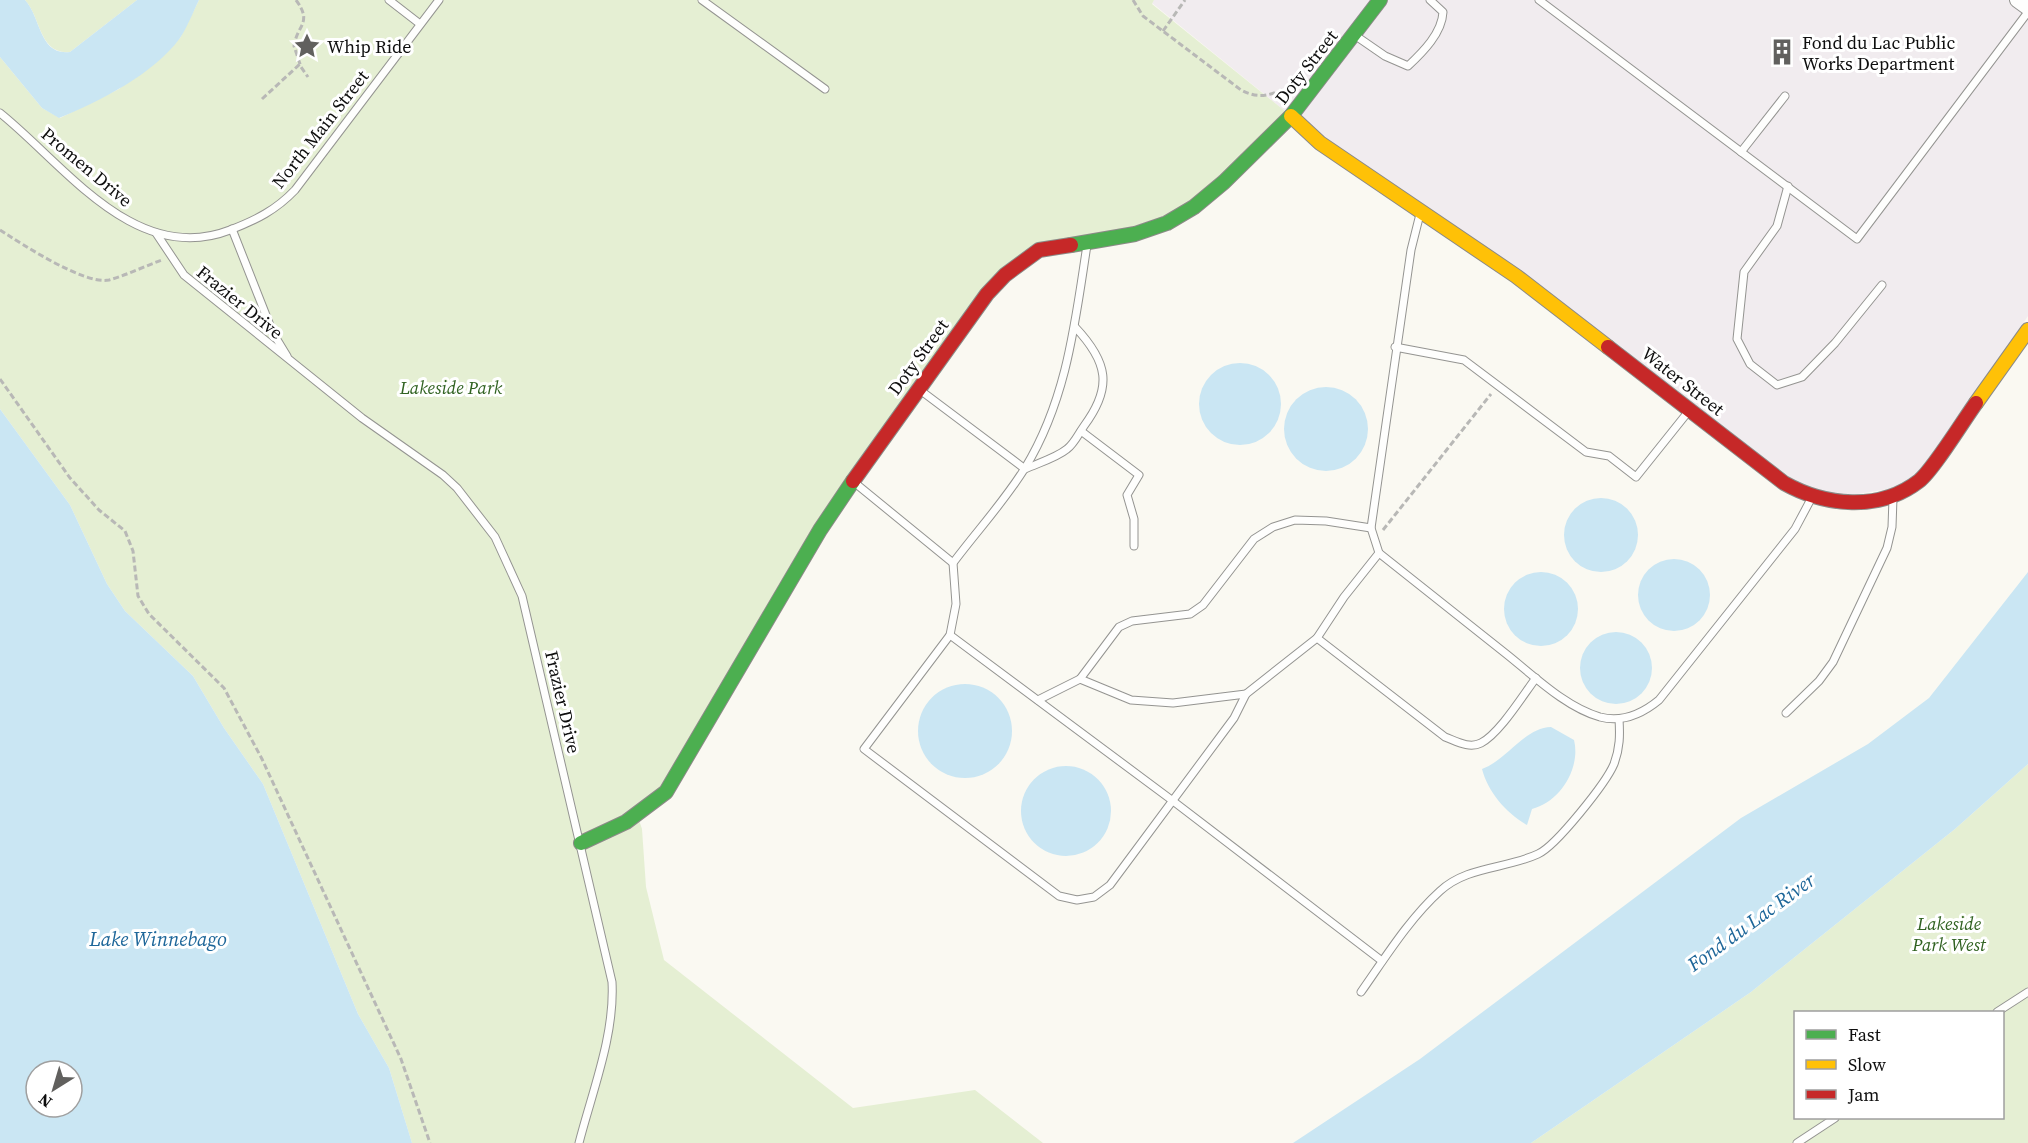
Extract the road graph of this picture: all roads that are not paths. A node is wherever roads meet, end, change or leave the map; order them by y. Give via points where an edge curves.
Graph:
1 (389, 0) edge
2 (439, 0) edge
3 (702, 0) edge
4 (1380, 0) edge
5 (1430, 0) edge
6 (1539, 0) edge
7 (2017, 0) edge
8 (2028, 10) edge
9 (420, 24) junction
10 (1353, 34) junction
11 (825, 88) dead end
12 (1785, 96) dead end
13 (0, 112) edge
14 (1291, 116) junction
15 (1742, 152) junction
16 (1788, 186) junction
17 (1421, 212) junction
18 (232, 230) junction
19 (156, 233) junction
20 (1088, 243) junction
21 (1882, 285) dead end
22 (1075, 327) junction
23 (2028, 330) edge
24 (1395, 347) junction
25 (290, 361) junction
26 (918, 388) junction
27 (1690, 409) junction
28 (1081, 431) junction
29 (1024, 469) junction
30 (853, 482) junction
31 (1893, 495) junction
32 (1812, 497) junction
33 (1371, 528) junction
34 (1134, 546) dead end
35 (1378, 553) junction
36 (953, 563) junction
37 (950, 635) junction
38 (1317, 638) junction
39 (1536, 678) junction
40 (1080, 679) junction
41 (1246, 694) junction
42 (1038, 700) junction
43 (1786, 713) dead end
44 (1620, 719) junction
45 (1173, 801) junction
46 (581, 843) junction
47 (1382, 961) junction
48 (1361, 992) dead end
49 (2028, 993) edge
50 (1999, 1011) edge
51 (1833, 1119) edge
52 (579, 1143) edge
53 (1797, 1143) edge

1 - 9 lane
2 - 9 lane, North Main Street
3 - 11 lane
4 - 10 street, Doty Street
5 - 10 lane via 1443,12 1442,24 1408,66
6 - 15 lane
7 - 8 street
8 - 16 lane via 1857,238
9 - 18 lane, North Main Street via 296,190 268,214
10 - 14 street, Doty Street
12 - 15 lane
13 - 19 lane, Promen Drive via 93,196 135,225
14 - 17 street, Water Street via 1320,143
14 - 20 street, Doty Street via 1194,207 1167,223 1135,234
15 - 16 lane
16 - 21 lane via 1777,226 1744,273 1737,339 1750,364 1777,385 1802,377
17 - 24 lane
17 - 27 street, Water Street via 1516,276
18 - 19 lane, Promen Drive via 193,238
18 - 25 lane, Frazier Drive via 273,333
19 - 25 lane, Frazier Drive via 184,275
20 - 22 lane
20 - 26 street, Doty Street via 1039,250 1005,275
22 - 28 lane via 1088,341 1101,366 1104,387 1099,407
22 - 29 lane via 1064,382
23 - 31 street, Water Street via 1920,480
24 - 27 lane via 1464,360 1586,452 1609,456 1636,477
24 - 33 lane
25 - 46 lane, Frazier Drive via 443,475 473,506 495,537 522,596
26 - 29 lane
26 - 30 street, Doty Street
27 - 32 street, Water Street via 1784,483
28 - 29 lane via 1068,449
28 - 34 lane via 1139,475 1127,495 1134,519
29 - 36 lane
30 - 36 lane
30 - 46 street, Doty Street via 789,581 666,792 623,827
31 - 32 street, Water Street via 1858,504
31 - 43 lane via 1887,548 1833,662
32 - 44 lane via 1796,529 1659,700 1643,713
33 - 35 lane
33 - 40 lane via 1295,520 1273,527 1254,539 1203,605 1190,614 1132,621 1119,627
35 - 38 lane
35 - 39 lane
36 - 37 lane via 956,604
37 - 42 lane
37 - 45 lane via 864,749 1059,896 1077,900 1094,897 1110,885
38 - 39 lane via 1445,737 1464,745 1481,743 1489,736
38 - 41 lane
39 - 44 lane via 1577,707 1600,717
40 - 41 lane via 1131,700 1173,703
40 - 42 lane
41 - 45 lane via 1234,718
42 - 45 lane
44 - 47 lane via 1620,742 1613,766 1555,843 1539,854 1455,880 1440,891
45 - 47 lane
46 - 52 lane, Frazier Drive via 610,964 613,1000 609,1036
47 - 48 lane
49 - 50 lane
51 - 53 lane

